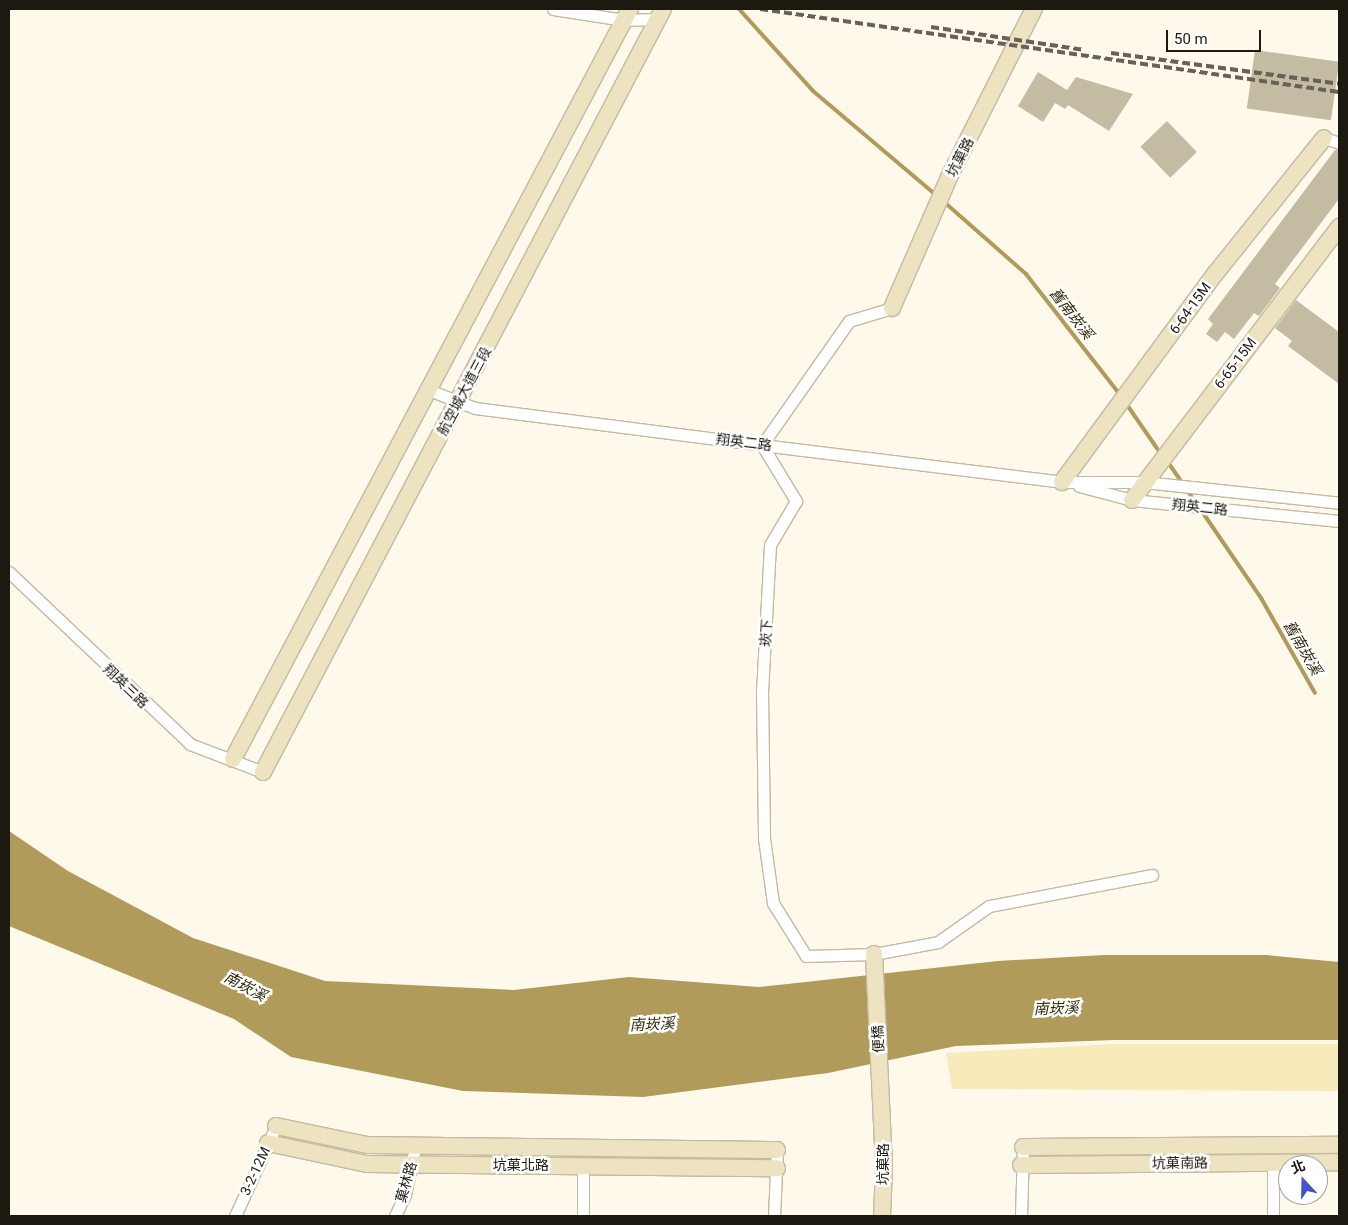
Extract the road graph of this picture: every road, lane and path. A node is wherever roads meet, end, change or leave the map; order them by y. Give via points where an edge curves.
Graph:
1 (553, 9) edge
2 (1034, 9) edge
3 (627, 14) edge
4 (660, 14) edge
5 (1332, 141) edge
6 (1339, 227) edge
7 (892, 308) joint
8 (429, 390) junction
9 (458, 403) junction
10 (762, 445) junction
11 (1062, 482) junction
12 (1144, 482) junction
13 (1132, 500) junction
14 (1339, 503) edge
15 (1339, 521) edge
16 (9, 572) edge
17 (233, 759) junction
18 (263, 772) joint
19 (1152, 875) dead end
20 (874, 960) junction
21 (882, 1111) joint
22 (276, 1126) joint
23 (268, 1143) junction
24 (1339, 1145) edge
25 (414, 1147) junction
26 (1022, 1147) joint
27 (777, 1150) joint
28 (1273, 1162) junction
29 (1339, 1162) edge
30 (583, 1165) junction
31 (1021, 1165) junction
32 (413, 1166) junction
33 (777, 1168) junction
34 (235, 1216) edge
35 (395, 1216) edge
36 (583, 1216) edge
37 (774, 1216) edge
38 (882, 1216) edge
39 (1022, 1216) edge
40 (1273, 1216) edge

1 - 3 street
2 - 7 street, 坑菓路 via 950,175
3 - 4 street
3 - 8 street
4 - 9 street, 航空城大道三段
5 - 11 street, 6-64-15M via 1214,274
6 - 12 street, 6-65-15M
7 - 10 street via 849,321
8 - 9 street, 翔英二路
8 - 17 street
9 - 10 street, 翔英二路
9 - 18 street, 航空城大道三段
10 - 11 street, 翔英二路
10 - 20 street, 崁下 via 796,501 770,545 762,691 766,877 773,902 806,956
11 - 12 street, 翔英二路
11 - 13 street, 翔英二路
12 - 13 street, 6-65-15M
12 - 14 street, 翔英二路
13 - 15 street, 翔英二路
16 - 17 street, 翔英三路 via 190,744
17 - 18 street, 翔英三路
19 - 20 street via 989,906 938,942
20 - 21 street, 便橋
21 - 38 street, 坑菓路
22 - 23 street, 3-2-12M
22 - 25 street, 坑菓北路 via 367,1145
23 - 32 street, 坑菓北路 via 367,1164
23 - 34 street, 3-2-12M
24 - 26 street, 坑菓南路
25 - 27 street, 坑菓北路
25 - 32 street, 菓林路
26 - 31 street
27 - 33 street
28 - 29 street, 坑菓南路
28 - 31 street, 坑菓南路
28 - 40 street
30 - 32 street, 坑菓北路
30 - 33 street, 坑菓北路
30 - 36 street
31 - 39 street
32 - 35 street, 菓林路
33 - 37 street

